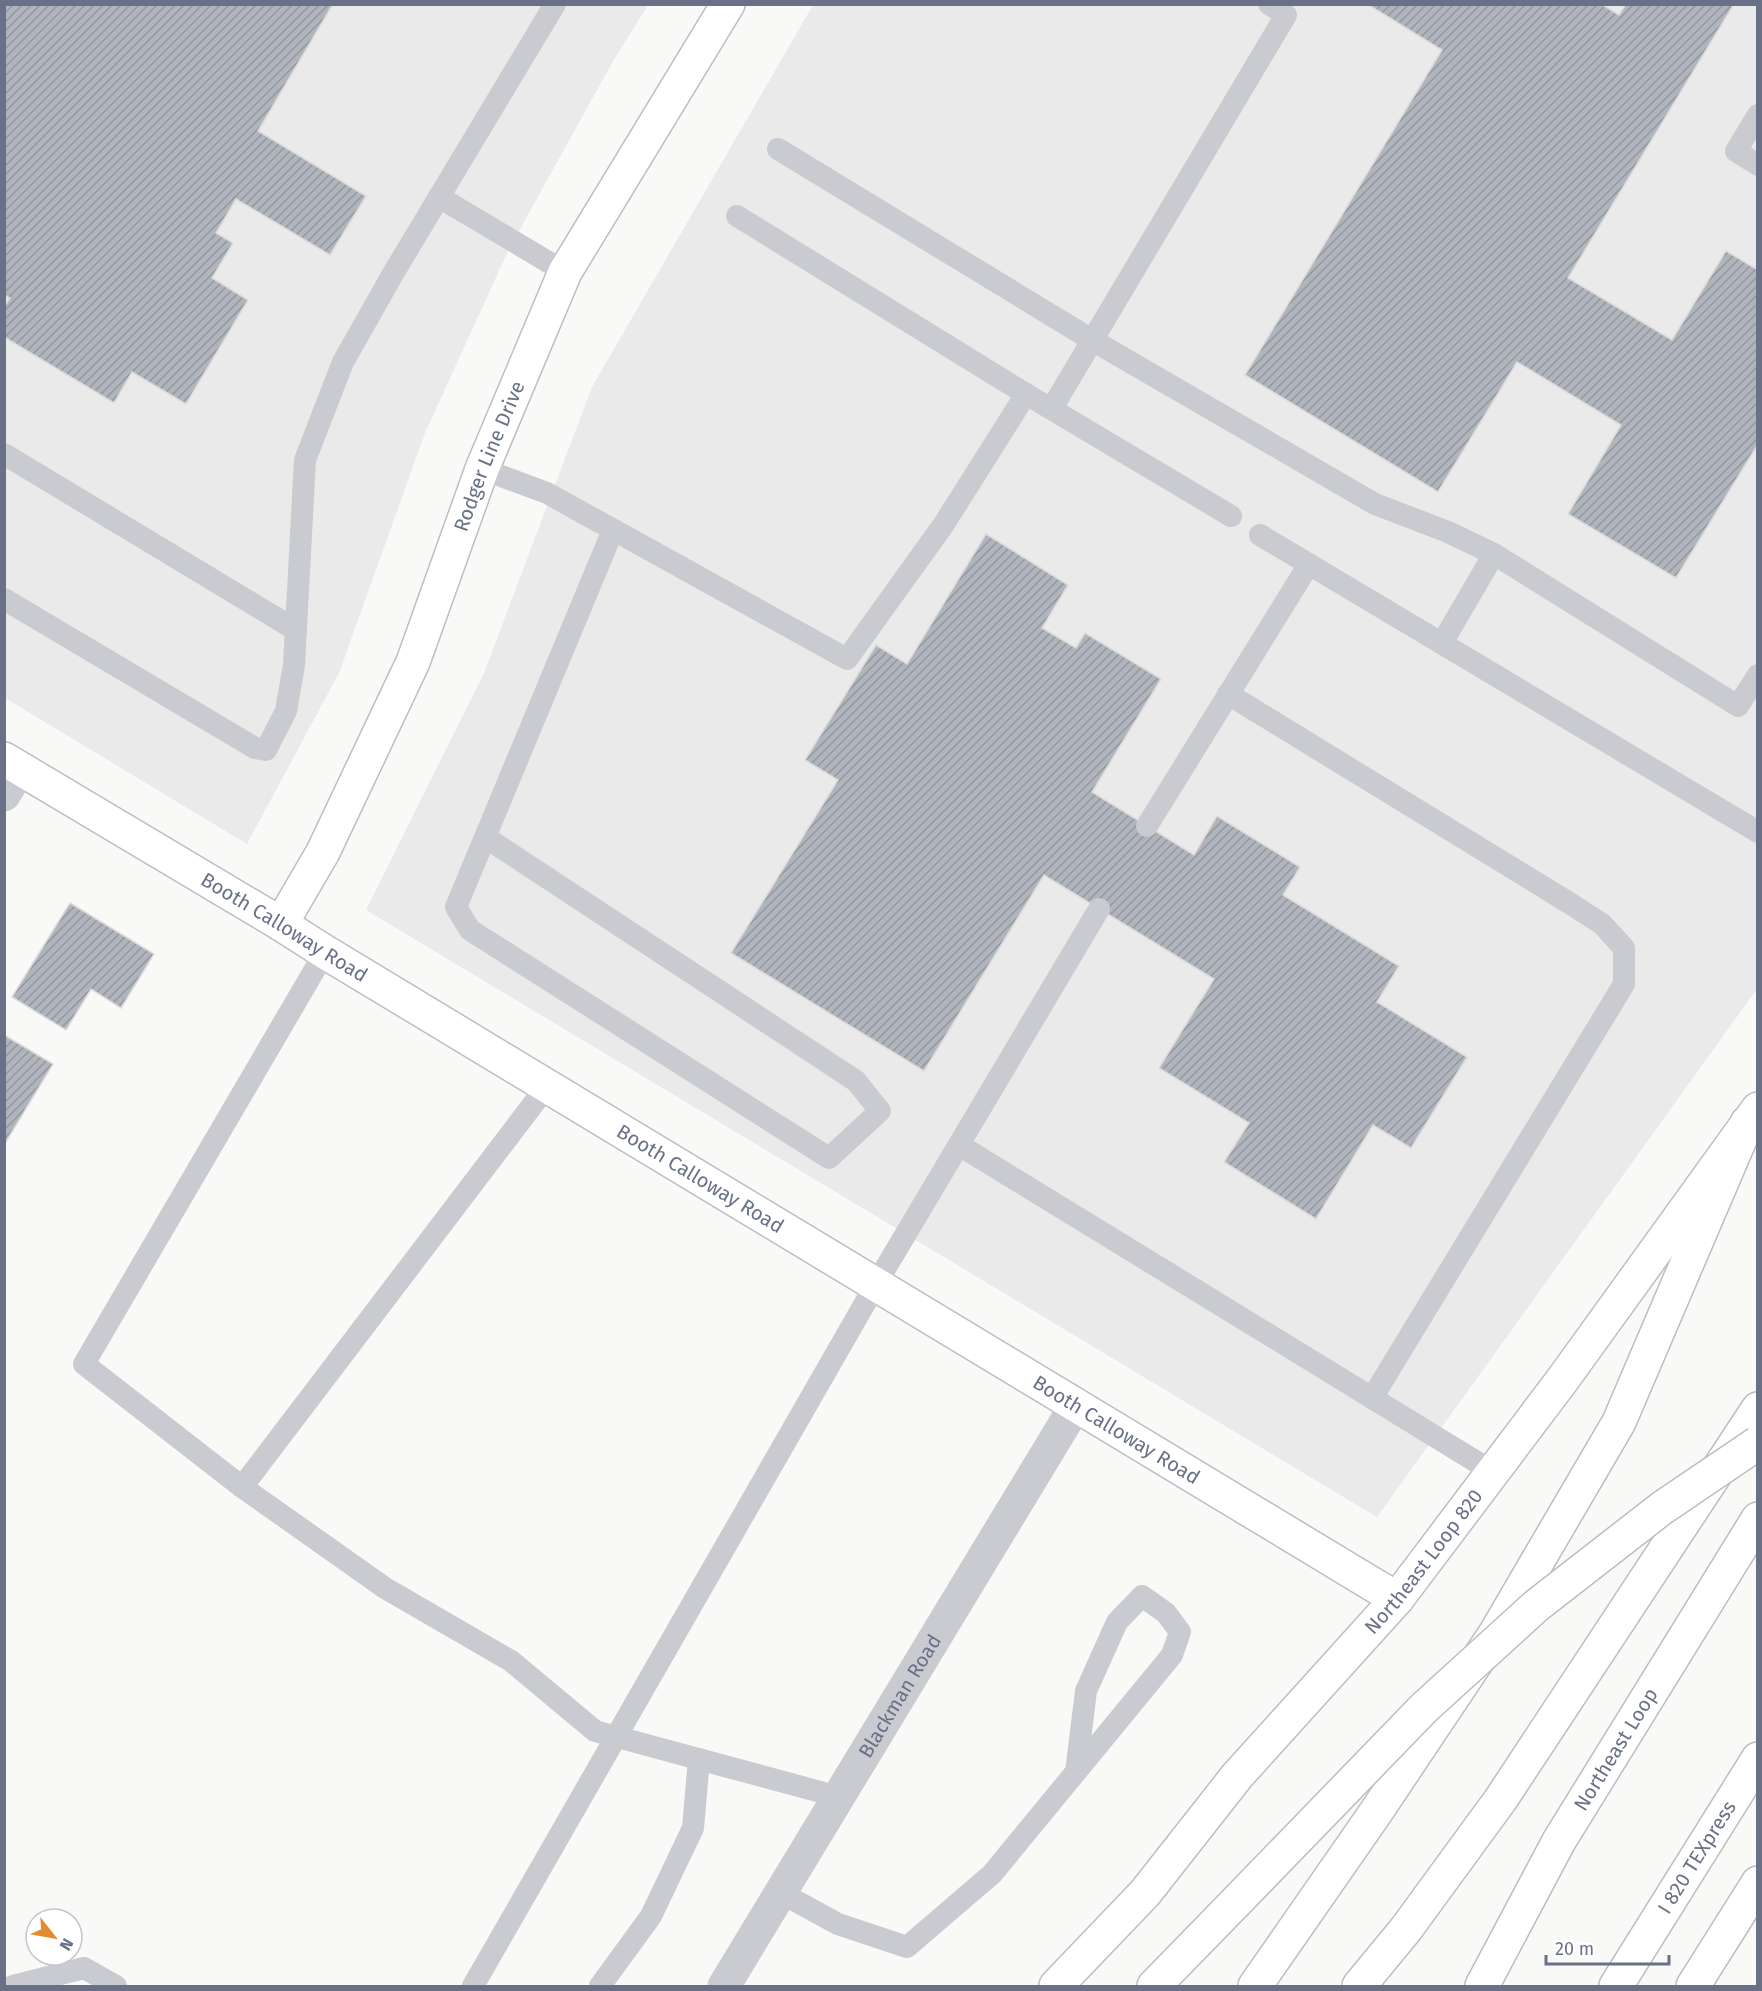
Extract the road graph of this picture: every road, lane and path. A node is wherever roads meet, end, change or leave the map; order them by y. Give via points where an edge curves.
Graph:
1 (555, 4) edge
2 (728, 4) edge
3 (1269, 4) edge
4 (1758, 115) edge
5 (777, 150) dead end
6 (1758, 165) edge
7 (439, 197) junction
8 (737, 216) dead end
9 (565, 272) junction
10 (1092, 340) junction
11 (1026, 394) junction
12 (1052, 408) junction
13 (4, 454) edge
14 (482, 469) junction
15 (1231, 516) dead end
16 (613, 530) junction
17 (1260, 535) dead end
18 (1494, 555) junction
19 (1309, 564) junction
20 (4, 599) edge
21 (296, 630) junction
22 (1442, 644) junction
23 (1758, 675) edge
24 (1228, 694) junction
25 (10, 775) edge
26 (1147, 825) dead end
27 (1758, 832) edge
28 (485, 837) junction
29 (1099, 909) dead end
30 (281, 924) junction
31 (325, 952) junction
32 (547, 1086) junction
33 (1752, 1116) edge
34 (959, 1145) junction
35 (876, 1284) junction
36 (1372, 1398) junction
37 (1076, 1405) junction
38 (1758, 1409) edge
39 (1758, 1443) edge
40 (1493, 1472) junction
41 (242, 1487) junction
42 (1758, 1520) edge
43 (1397, 1599) junction
44 (617, 1737) junction
45 (699, 1759) junction
46 (1758, 1759) edge
47 (1076, 1772) junction
48 (839, 1797) junction
49 (1758, 1883) edge
50 (781, 1893) junction
51 (1234, 1904) junction
52 (12, 1986) edge
53 (116, 1986) edge
54 (472, 1986) edge
55 (600, 1986) edge
56 (724, 1986) edge
57 (1056, 1986) edge
58 (1154, 1986) edge
59 (1178, 1986) edge
60 (1255, 1986) edge
61 (1359, 1986) edge
62 (1482, 1986) edge
63 (1616, 1986) edge
64 (1693, 1986) edge

1 - 7 lane
2 - 9 main road, Rodger Line Drive
3 - 10 lane via 1286,15
4 - 6 lane via 1736,152
5 - 10 lane
7 - 9 lane
7 - 21 lane via 343,362 305,460
8 - 11 lane
9 - 14 main road, Rodger Line Drive
10 - 12 lane
10 - 18 lane via 1375,504 1448,532
11 - 12 lane
11 - 16 lane via 944,524 846,659
12 - 15 lane
13 - 21 lane
14 - 16 lane via 547,494
14 - 30 main road, Rodger Line Drive via 412,662 323,852
16 - 28 lane
17 - 19 lane
18 - 22 lane
18 - 23 lane via 1738,706
19 - 22 lane
19 - 24 lane
20 - 21 lane via 255,748 266,750 286,711
22 - 27 lane
24 - 26 lane
24 - 36 lane via 1571,904 1602,924 1624,948 1624,984
25 - 30 main road, Booth Calloway Road
28 - 28 lane via 456,907 470,930 829,1158 880,1111 856,1081
29 - 34 lane
30 - 31 main road, Booth Calloway Road
31 - 32 main road, Booth Calloway Road
31 - 41 lane via 84,1364
32 - 35 main road, Booth Calloway Road
32 - 41 lane
33 - 40 main road, Northeast Loop 820
33 - 60 main road via 1619,1422 1495,1634
34 - 35 lane
34 - 36 lane
35 - 37 main road, Booth Calloway Road
35 - 44 lane
36 - 40 lane
37 - 43 main road, Booth Calloway Road
37 - 48 street, Blackman Road
38 - 61 main road via 1501,1799
39 - 51 main road, bridge via 1662,1508 1536,1606 1424,1708
40 - 43 main road, Northeast Loop 820
41 - 44 lane via 385,1588 512,1661 595,1731
42 - 62 main road, Northeast Loop via 1559,1841
43 - 57 main road, Northeast Loop 820 via 1237,1776 1145,1893
44 - 45 lane
44 - 54 lane
45 - 48 lane
45 - 55 lane via 693,1828 651,1916
46 - 63 main road, I 820 TEXpress
47 - 47 lane via 1172,1655 1180,1632 1166,1613 1142,1596 1117,1622 1086,1691
47 - 50 lane via 992,1874 907,1947 838,1924
48 - 50 street, Blackman Road
49 - 64 main road
50 - 56 street, Blackman Road
51 - 58 main road
51 - 59 main road
52 - 53 lane via 84,1968

